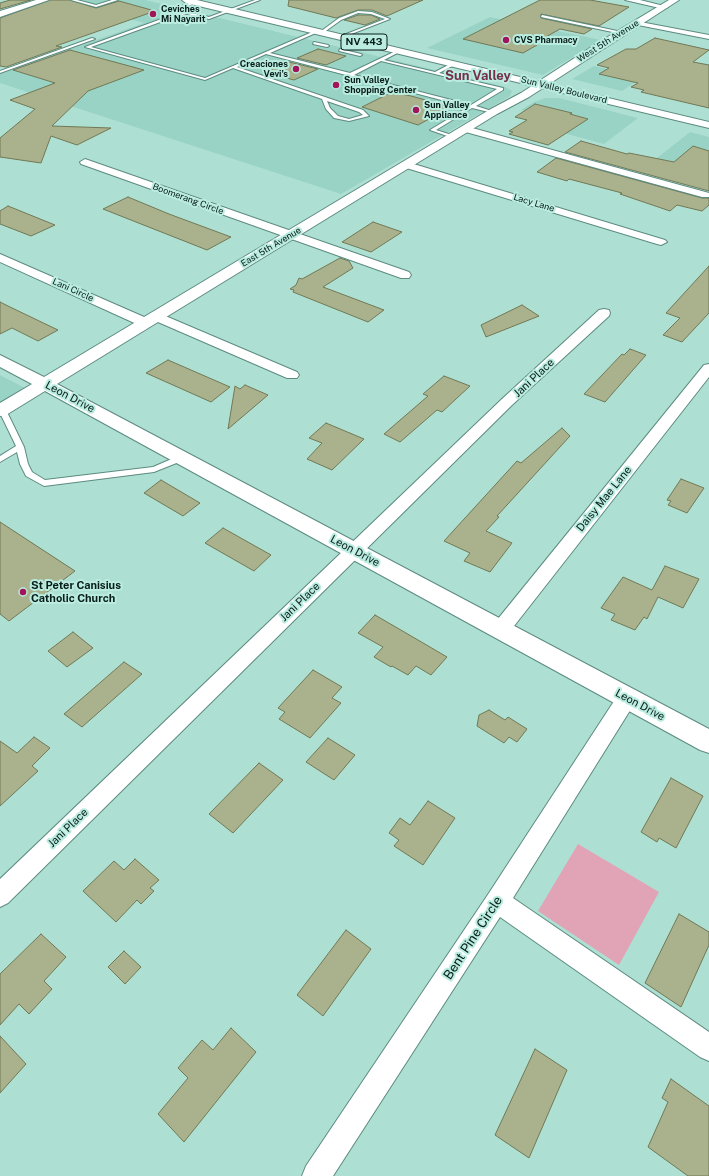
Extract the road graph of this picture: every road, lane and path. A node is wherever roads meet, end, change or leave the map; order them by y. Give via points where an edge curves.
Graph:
1 (45, 0) edge
2 (72, 0) edge
3 (116, 0) edge
4 (258, 0) edge
5 (629, 0) edge
6 (675, 0) edge
7 (191, 1) edge
8 (664, 7) junction
9 (229, 10) junction
10 (0, 14) edge
11 (542, 16) dead end
12 (638, 23) junction
13 (320, 31) junction
14 (622, 33) junction
15 (342, 37) junction
16 (709, 37) edge
17 (314, 43) dead end
18 (327, 46) dead end
19 (340, 50) dead end
20 (400, 50) junction
21 (266, 53) junction
22 (360, 54) dead end
23 (381, 60) junction
24 (455, 63) junction
25 (233, 67) junction
26 (0, 72) edge
27 (436, 73) junction
28 (350, 74) junction
29 (542, 84) junction
30 (324, 99) junction
31 (473, 106) junction
32 (493, 112) junction
33 (709, 125) edge
34 (459, 133) junction
35 (85, 162) dead end
36 (407, 164) junction
37 (706, 195) dead end
38 (291, 235) junction
39 (661, 242) dead end
40 (0, 258) edge
41 (405, 275) dead end
42 (604, 313) dead end
43 (151, 320) junction
44 (0, 360) edge
45 (709, 368) edge
46 (292, 375) dead end
47 (45, 384) junction
48 (1, 411) edge
49 (20, 447) junction
50 (181, 458) junction
51 (0, 459) edge
52 (354, 551) junction
53 (500, 630) junction
54 (627, 698) junction
55 (709, 742) edge
56 (0, 895) edge
57 (497, 901) junction
58 (709, 1048) edge
59 (316, 1176) edge

1 - 10 street
2 - 3 lane via 96,6
4 - 9 lane
5 - 8 street
6 - 8 street, West 5th Avenue
7 - 9 street, Sun Valley Boulevard / NV 443
7 - 26 lane
8 - 12 street, West 5th Avenue
9 - 13 street, Sun Valley Boulevard / NV 443
9 - 25 lane via 209,18 187,13 176,15 87,47 200,79
11 - 14 lane
12 - 14 street, West 5th Avenue
12 - 16 street
13 - 15 street, Sun Valley Boulevard / NV 443
13 - 15 lane via 358,12 388,19
13 - 21 lane
14 - 29 street, West 5th Avenue
15 - 20 street, Sun Valley Boulevard / NV 443
17 - 18 lane
19 - 22 lane
20 - 23 lane
20 - 24 street, Sun Valley Boulevard / NV 443
21 - 25 lane
21 - 28 lane
23 - 27 lane
23 - 28 lane
24 - 27 lane
24 - 29 street, Sun Valley Boulevard / NV 443
25 - 30 lane
27 - 31 lane via 502,89
28 - 31 lane
29 - 32 street, East 5th Avenue
29 - 33 street, Sun Valley Boulevard / NV 443
30 - 30 lane via 361,111 367,116 349,120 336,117 328,109
31 - 32 lane
31 - 34 lane via 432,130
32 - 34 street, East 5th Avenue
34 - 36 street, East 5th Avenue
34 - 37 street
35 - 38 street, Boomerang Circle
36 - 38 street, East 5th Avenue
36 - 39 street, Lacy Lane
38 - 41 street, Boomerang Circle
38 - 43 street, East 5th Avenue
40 - 43 street, Lani Circle
42 - 52 street, Jani Place via 507,402
43 - 46 street, Lani Circle
43 - 47 street, East 5th Avenue
44 - 47 street, Leon Drive
45 - 53 street, Daisy Mae Lane
47 - 48 street, East 5th Avenue
47 - 50 street, Leon Drive
48 - 49 lane
49 - 50 lane via 29,474 44,483 154,469
49 - 51 lane
50 - 52 street, Leon Drive
52 - 53 street, Leon Drive
52 - 56 street, Jani Place
53 - 54 street, Leon Drive
54 - 55 street, Leon Drive
54 - 57 street, Bent Pine Circle
57 - 58 street
57 - 59 street, Bent Pine Circle

